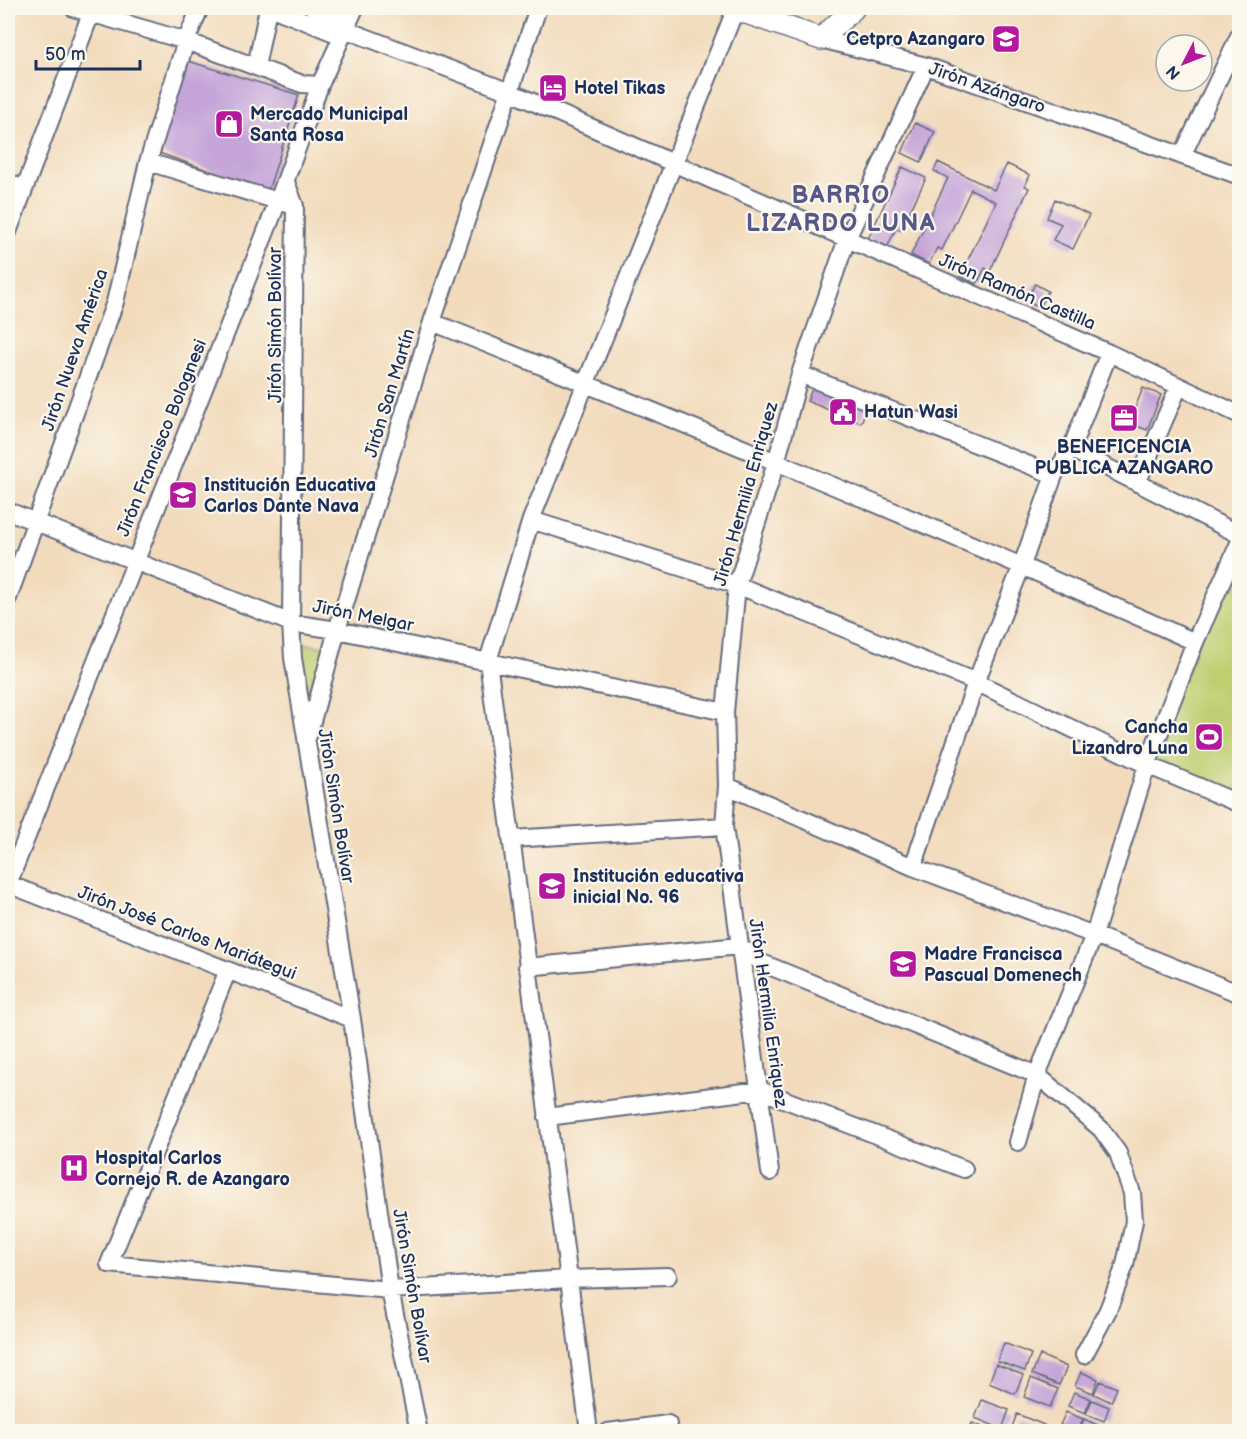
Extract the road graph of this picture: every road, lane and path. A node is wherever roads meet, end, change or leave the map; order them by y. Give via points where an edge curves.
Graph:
1 (73, 8) edge
2 (200, 8) edge
3 (270, 8) edge
4 (314, 8) edge
5 (538, 8) edge
6 (734, 8) edge
7 (854, 8) edge
8 (92, 10) edge
9 (348, 24) edge
10 (1239, 34) edge
11 (821, 39) junction
12 (186, 41) junction
13 (926, 66) junction
14 (256, 67) junction
15 (320, 85) junction
16 (510, 92) junction
17 (1182, 156) junction
18 (148, 162) junction
19 (672, 163) junction
20 (1239, 176) edge
21 (8, 182) edge
22 (286, 182) junction
23 (24, 190) junction
24 (278, 201) junction
25 (295, 206) junction
26 (8, 232) edge
27 (847, 239) junction
28 (432, 322) junction
29 (1108, 353) junction
30 (800, 374) junction
31 (585, 383) junction
32 (1179, 386) junction
33 (1239, 415) edge
34 (1071, 449) junction
35 (776, 463) junction
36 (1054, 475) junction
37 (1137, 483) junction
38 (8, 511) edge
39 (531, 520) junction
40 (35, 522) junction
41 (1239, 535) edge
42 (1239, 541) edge
43 (134, 562) junction
44 (1022, 565) junction
45 (737, 585) junction
46 (8, 598) edge
47 (291, 623) junction
48 (337, 630) junction
49 (1195, 642) junction
50 (488, 661) junction
51 (976, 682) junction
52 (725, 712) junction
53 (306, 743) junction
54 (1147, 765) junction
55 (726, 786) junction
56 (1238, 798) edge
57 (724, 826) junction
58 (511, 839) junction
59 (913, 867) junction
60 (8, 884) edge
61 (1094, 935) junction
62 (739, 946) junction
63 (527, 967) junction
64 (228, 970) junction
65 (1239, 994) edge
66 (352, 1019) junction
67 (1037, 1075) junction
68 (760, 1090) junction
69 (547, 1117) junction
70 (1018, 1142) dead end
71 (964, 1169) dead end
72 (770, 1172) dead end
73 (668, 1276) dead end
74 (568, 1279) junction
75 (390, 1290) junction
76 (1084, 1355) dead end
77 (668, 1424) dead end
78 (420, 1431) edge
79 (589, 1431) edge
80 (608, 1431) edge

1 - 8 street
2 - 12 street, Jirón Nueva América
3 - 9 street
3 - 14 street
4 - 9 street
5 - 16 street, Jirón San Martín
6 - 11 street, Jirón Azángaro
6 - 19 street
7 - 11 street
8 - 12 street
8 - 23 street
9 - 15 street, Jirón Francisco Bolognesi
9 - 16 street, Jirón Ramón Castilla
10 - 17 street
11 - 13 street, Jirón Azángaro
12 - 14 street
12 - 18 street, Jirón Nueva América
13 - 17 street, Jirón Azángaro
13 - 27 street, Jirón Hermilia Enriquez
14 - 15 street via 302,84
15 - 22 street, Jirón Francisco Bolognesi
16 - 19 street, Jirón Ramón Castilla
16 - 28 street, Jirón San Martín
17 - 20 street, Jirón Azángaro
18 - 24 street
18 - 40 street, Jirón Nueva América via 115,302
19 - 27 street, Jirón Ramón Castilla
19 - 31 street
21 - 23 street
22 - 24 street, Jirón Francisco Bolognesi
22 - 25 street, Jirón Simón Bolívar
23 - 26 street
24 - 25 street
24 - 43 street, Jirón Francisco Bolognesi
25 - 47 street, Jirón Simón Bolívar
27 - 29 street, Jirón Ramón Castilla
27 - 30 street, Jirón Hermilia Enriquez
28 - 31 street
28 - 48 street, Jirón San Martín
29 - 32 street, Jirón Ramón Castilla
29 - 34 street
30 - 35 street, Jirón Hermilia Enriquez
30 - 36 street
31 - 35 street
31 - 39 street
32 - 33 street, Jirón Ramón Castilla
32 - 37 street
34 - 36 street
34 - 37 street
35 - 44 street
35 - 45 street, Jirón Hermilia Enriquez
36 - 44 street
37 - 41 street
38 - 40 street, Jirón Melgar
39 - 45 street
39 - 50 street
40 - 43 street, Jirón Melgar
40 - 46 street, Jirón Nueva América
42 - 49 street
43 - 47 street, Jirón Melgar
43 - 60 street, Jirón Francisco Bolognesi
44 - 49 street
44 - 51 street
45 - 51 street
45 - 52 street, Jirón Hermilia Enriquez
47 - 48 street, Jirón Melgar
47 - 53 street, Jirón Simón Bolívar
48 - 50 street, Jirón Melgar
48 - 53 street, Jirón San Martín
49 - 54 street
50 - 52 street, Jirón Melgar
50 - 58 street
51 - 54 street
51 - 59 street
52 - 55 street, Jirón Hermilia Enriquez
53 - 66 street, Jirón Simón Bolívar
54 - 56 street
54 - 61 street
55 - 57 street, Jirón Hermilia Enriquez
55 - 59 street
57 - 58 street
57 - 62 street, Jirón Hermilia Enriquez
58 - 63 street
59 - 61 street
60 - 64 street, Jirón José Carlos Mariátegui
61 - 65 street
61 - 67 street
62 - 63 street
62 - 67 street via 762,963
62 - 68 street, Jirón Hermilia Enriquez
63 - 69 street
64 - 66 street, Jirón José Carlos Mariátegui
64 - 75 street via 109,1264
66 - 75 street, Jirón Simón Bolívar
67 - 70 street
67 - 76 street via 1101,1129 1118,1152 1132,1193 1134,1221 1125,1265 1108,1310
68 - 69 street
68 - 71 street
68 - 72 street, Jirón Hermilia Enriquez
69 - 74 street
73 - 74 street
74 - 75 street
74 - 79 street
75 - 78 street, Jirón Simón Bolívar
77 - 80 street

